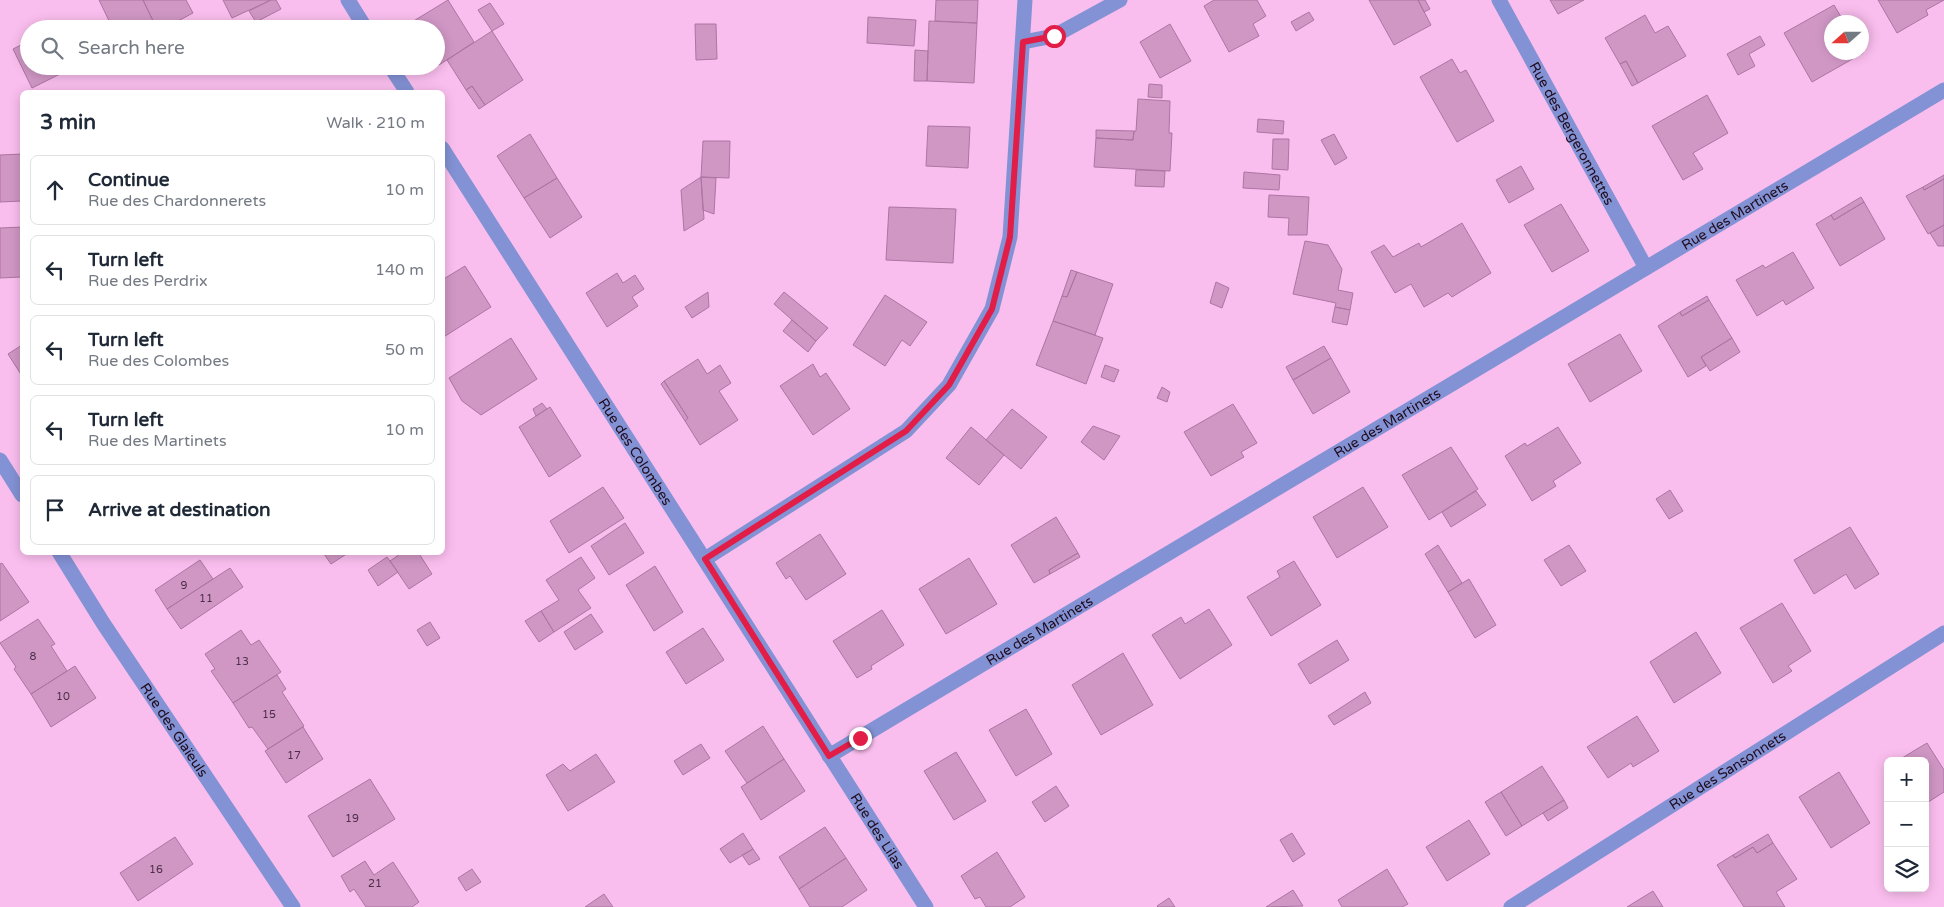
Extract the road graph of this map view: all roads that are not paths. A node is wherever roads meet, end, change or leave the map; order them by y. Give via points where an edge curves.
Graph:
1 (348, 0) edge
2 (1025, 0) edge
3 (1120, 0) edge
4 (1499, 0) edge
5 (360, 20) edge
6 (1023, 42) junction
7 (396, 75) edge
8 (406, 90) edge
9 (1944, 90) edge
10 (445, 153) edge
11 (1646, 268) junction
12 (0, 460) edge
13 (20, 492) edge
14 (61, 555) edge
15 (705, 559) junction
16 (1944, 633) edge
17 (829, 756) junction
18 (293, 907) edge
19 (926, 907) edge
20 (1511, 907) edge

1 - 5 street
2 - 6 street
3 - 6 street via 1054,36
4 - 11 street, Rue des Bergeronnettes
6 - 15 street via 1010,237 992,309 949,385 906,431
7 - 8 street
9 - 11 street, Rue des Martinets
10 - 15 street, Rue des Colombes
11 - 17 street, Rue des Martinets
12 - 13 street
14 - 18 street, Rue des Glaïeuls
15 - 17 street, Rue des Colombes
16 - 20 street, Rue des Sansonnets
17 - 19 street, Rue des Lilas

